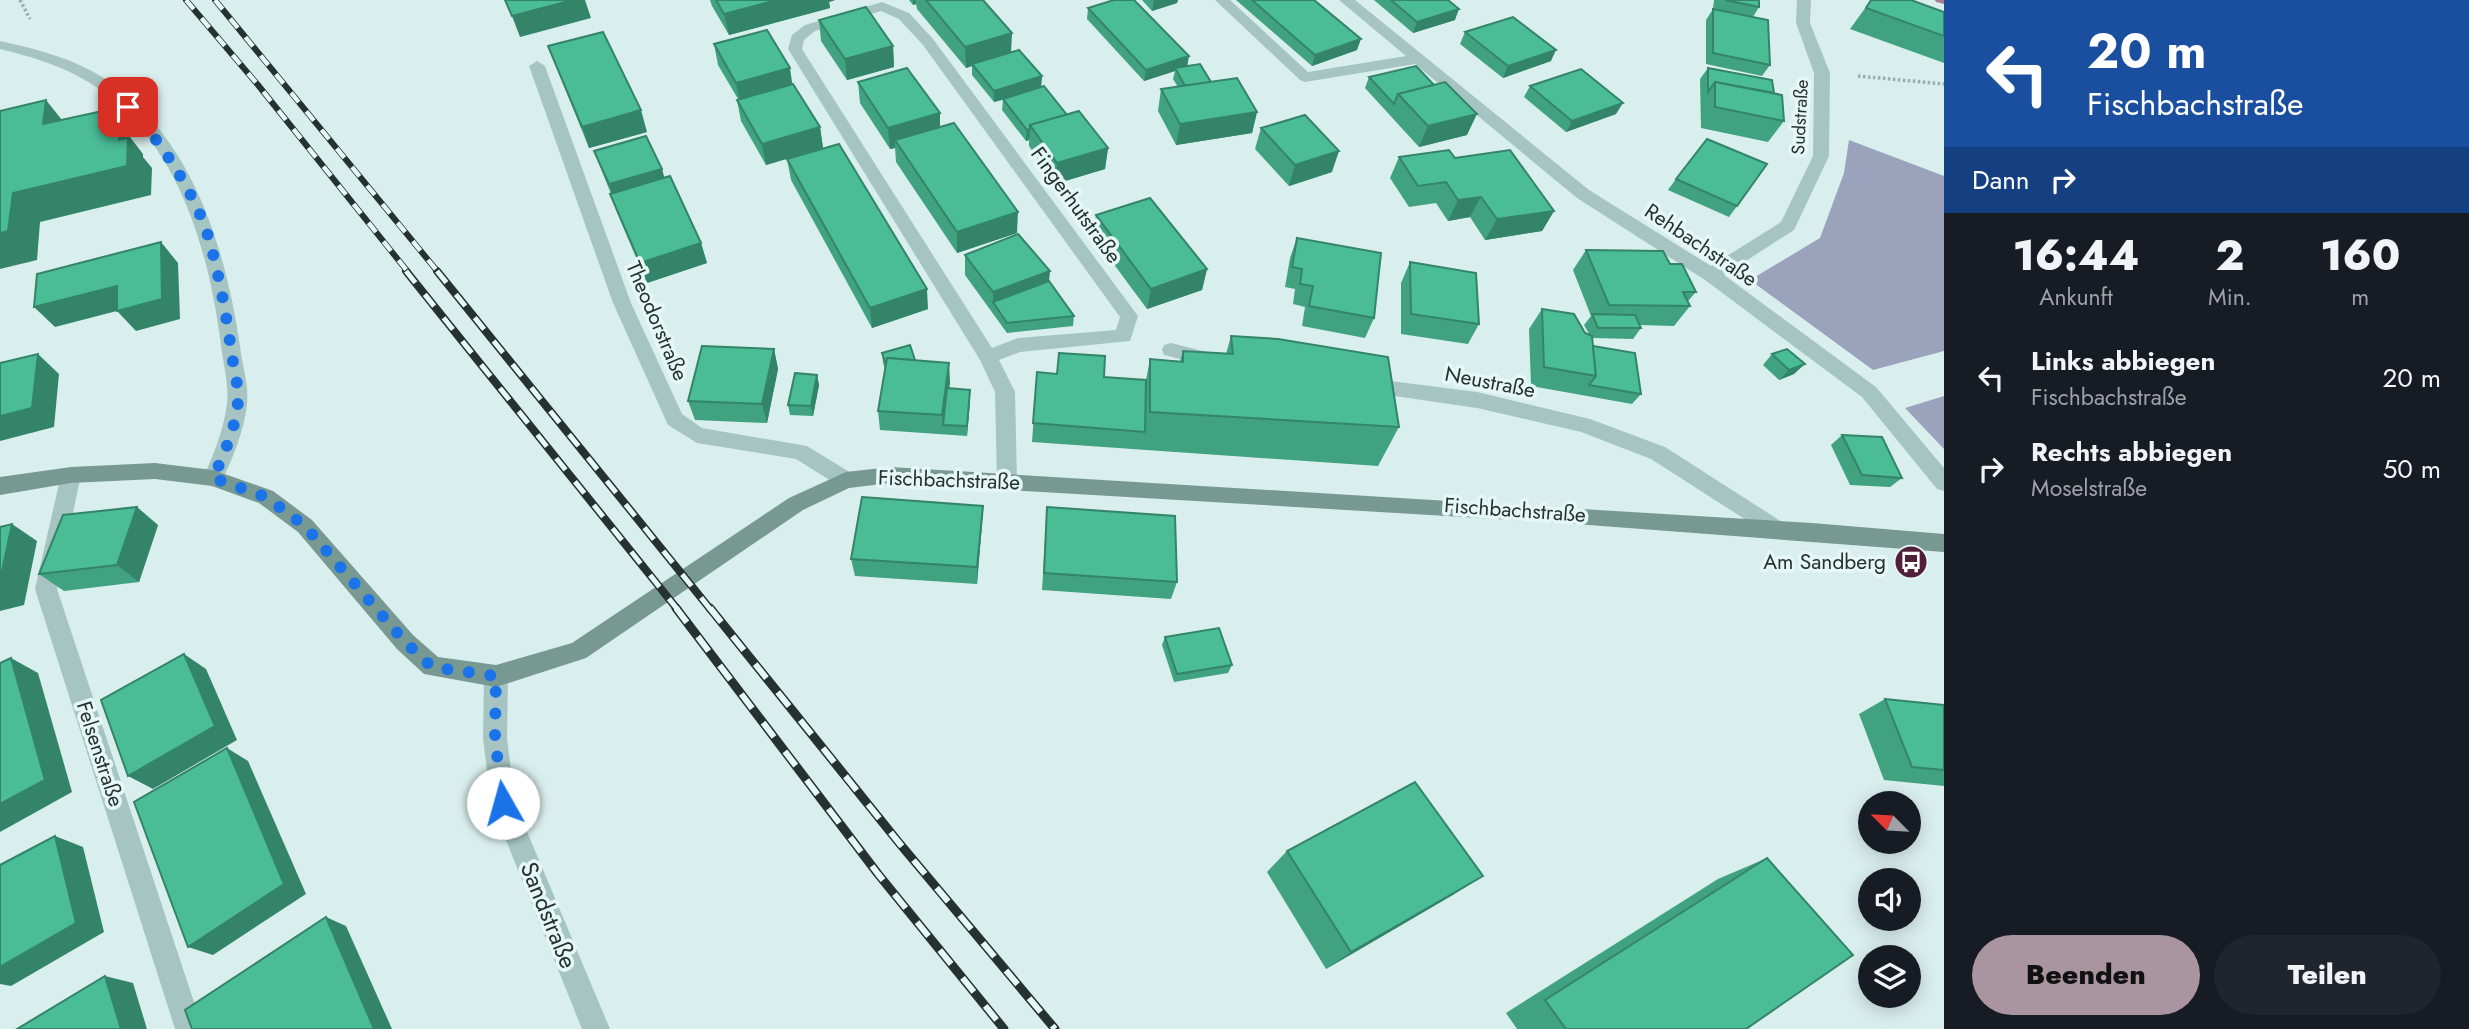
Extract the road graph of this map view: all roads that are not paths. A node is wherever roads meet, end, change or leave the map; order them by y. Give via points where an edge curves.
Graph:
1 (1222, 0) edge
2 (1346, 0) edge
3 (1804, 0) edge
4 (881, 3) edge
5 (0, 45) edge
6 (1418, 59) junction
7 (537, 66) dead end
8 (1711, 275) junction
9 (1171, 350) dead end
10 (988, 357) junction
11 (1230, 364) edge
12 (1352, 383) edge
13 (71, 475) junction
14 (213, 478) junction
15 (846, 480) junction
16 (1007, 482) junction
17 (1944, 483) edge
18 (0, 486) edge
19 (1775, 528) junction
20 (1944, 543) edge
21 (496, 676) junction
22 (189, 1029) edge
23 (596, 1029) edge

1 - 6 street via 1305,77
2 - 6 street, Rehbachstraße
3 - 8 street, Sudstraße via 1803,23 1822,73 1821,156 1788,226
4 - 10 street, Fingerhutstraße via 810,27 797,38 795,49
4 - 10 street, Fingerhutstraße via 904,16 928,42 1129,316 1123,336 1018,345
5 - 14 street via 74,67 112,92 145,123 178,173 208,237 238,400 232,435
6 - 8 street, Rehbachstraße via 1583,194
7 - 15 street, Theodorstraße via 622,303 676,419 697,435 800,452
8 - 17 street, Rehbachstraße via 1869,391
9 - 11 street
10 - 16 street, Fingerhutstraße via 1005,392
12 - 19 street, Neustraße via 1477,400 1583,425 1658,453
13 - 14 street, Fischbachstraße via 155,471
13 - 18 street, Fischbachstraße
13 - 22 street, Felsenstraße via 46,589
14 - 21 street, Fischbachstraße via 266,497 305,526 432,667
15 - 16 street, Fischbachstraße via 890,475
15 - 21 street, Fischbachstraße via 796,504 578,651
16 - 19 street, Fischbachstraße
19 - 20 street, Fischbachstraße
21 - 23 street, Sandstraße via 495,738 503,803

